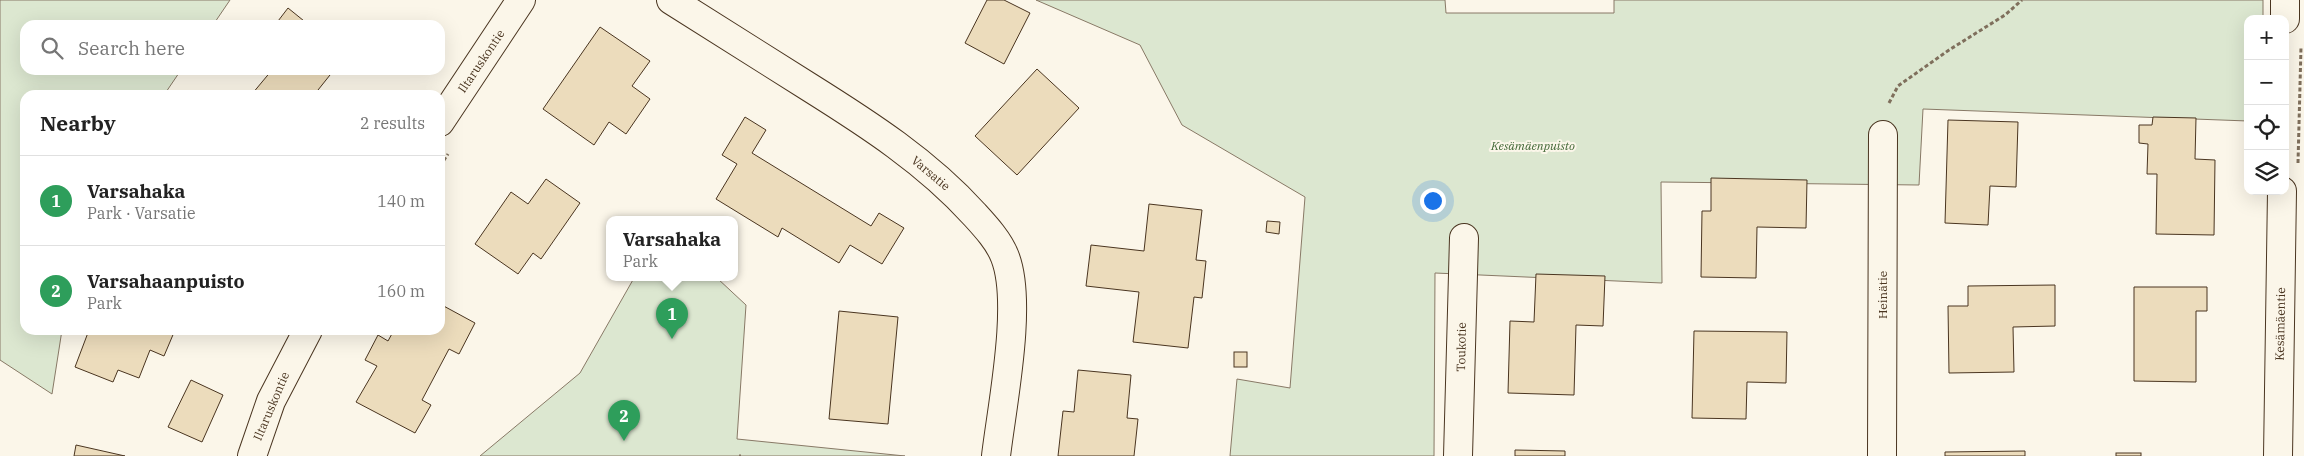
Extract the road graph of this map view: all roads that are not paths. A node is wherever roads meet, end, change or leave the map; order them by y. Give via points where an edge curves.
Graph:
1 (521, 0) edge
2 (671, 0) edge
3 (2285, 0) edge
4 (2285, 15) edge
5 (445, 114) edge
6 (1883, 135) road end
7 (2282, 195) edge
8 (1464, 238) dead end
9 (305, 335) edge
10 (252, 456) edge
11 (996, 456) edge
12 (1458, 456) edge
13 (1882, 456) edge
14 (2278, 456) edge

1 - 5 street, Iltaruskontie
2 - 11 street, Varsatie via 872,127 924,165 959,197 986,228 1005,256 1011,289 1012,323
3 - 4 street
6 - 13 street, Heinätie
7 - 14 street, Kesämäentie
8 - 12 street, Toukotie
9 - 10 street, Iltaruskontie via 270,401

